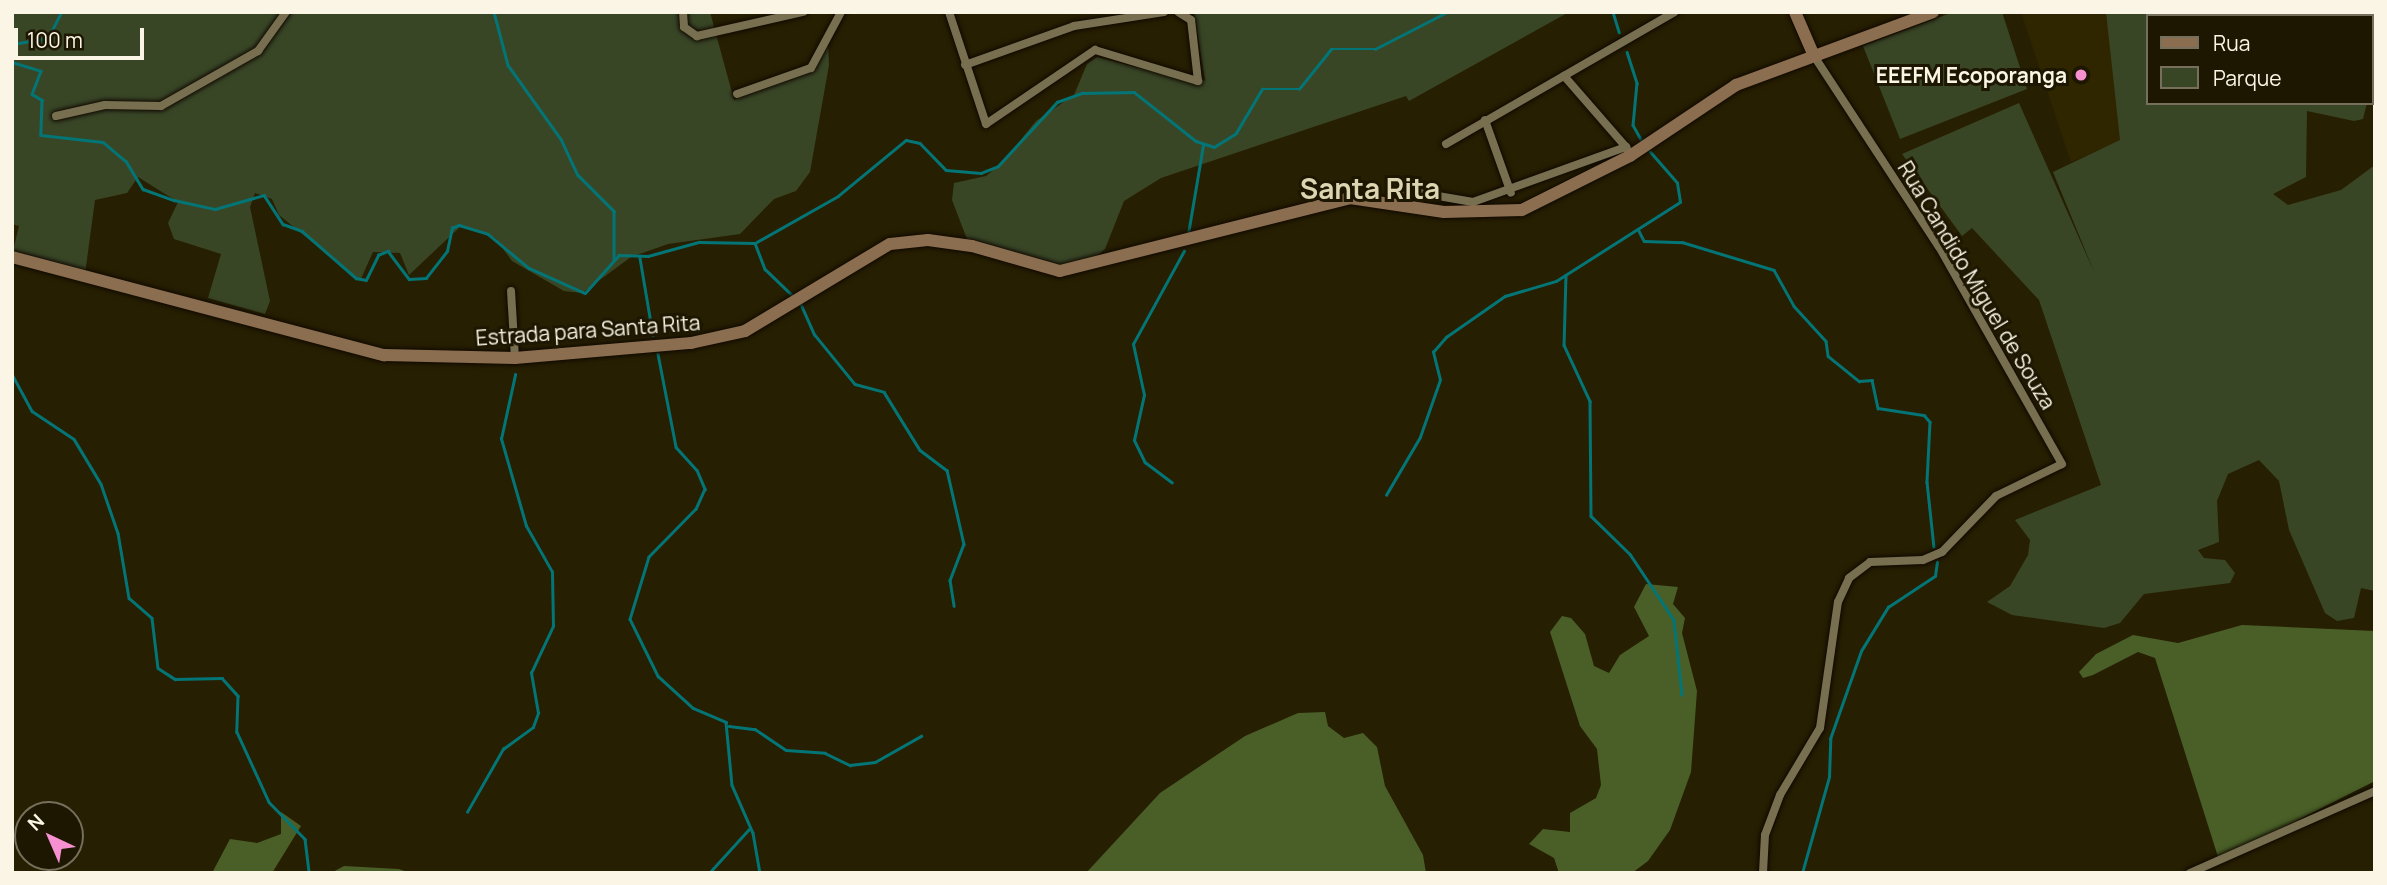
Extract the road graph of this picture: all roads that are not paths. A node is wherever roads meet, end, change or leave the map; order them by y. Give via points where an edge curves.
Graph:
1 (286, 12) edge
2 (683, 12) edge
3 (803, 12) edge
4 (841, 12) edge
5 (949, 12) edge
6 (1164, 12) edge
7 (1178, 12) edge
8 (1675, 12) edge
9 (1795, 12) edge
10 (1933, 12) edge
11 (1921, 15) edge
12 (1814, 56) junction
13 (965, 65) junction
14 (1564, 76) junction
15 (737, 94) dead end
16 (56, 116) dead end
17 (1485, 120) junction
18 (1446, 144) dead end
19 (1628, 152) junction
20 (1511, 193) junction
21 (1399, 201) junction
22 (12, 257) edge
23 (511, 291) dead end
24 (515, 358) junction
25 (2375, 791) edge
26 (1763, 873) edge
27 (2190, 873) edge

1 - 16 street via 258,51 161,106 105,105
2 - 3 street via 684,27 697,36
4 - 15 street via 811,68
5 - 13 street
6 - 13 street via 1074,26
7 - 13 street via 1191,20 1198,81 1095,50 986,124
8 - 14 street
9 - 12 main road
10 - 11 main road, Estrada para Santa Rita
11 - 12 main road, Estrada para Santa Rita
12 - 19 main road, Estrada para Santa Rita via 1736,85
12 - 26 street, Rua Candido Miguel de Souza via 1939,247 2062,464 1996,496 1942,552 1923,560 1870,562 1849,578 1838,602 1820,728 1780,795 1765,835
14 - 17 street
14 - 19 street
17 - 18 street
17 - 20 street
19 - 20 street
19 - 21 main road, Estrada para Santa Rita via 1522,210 1444,212
20 - 21 street via 1473,202 1409,191
21 - 24 main road, Estrada para Santa Rita via 1350,198 1304,207 1195,241 1060,271 971,246 928,240 890,244 745,331 691,343
22 - 24 main road, Estrada para Santa Rita via 384,355
23 - 24 street
25 - 27 street

